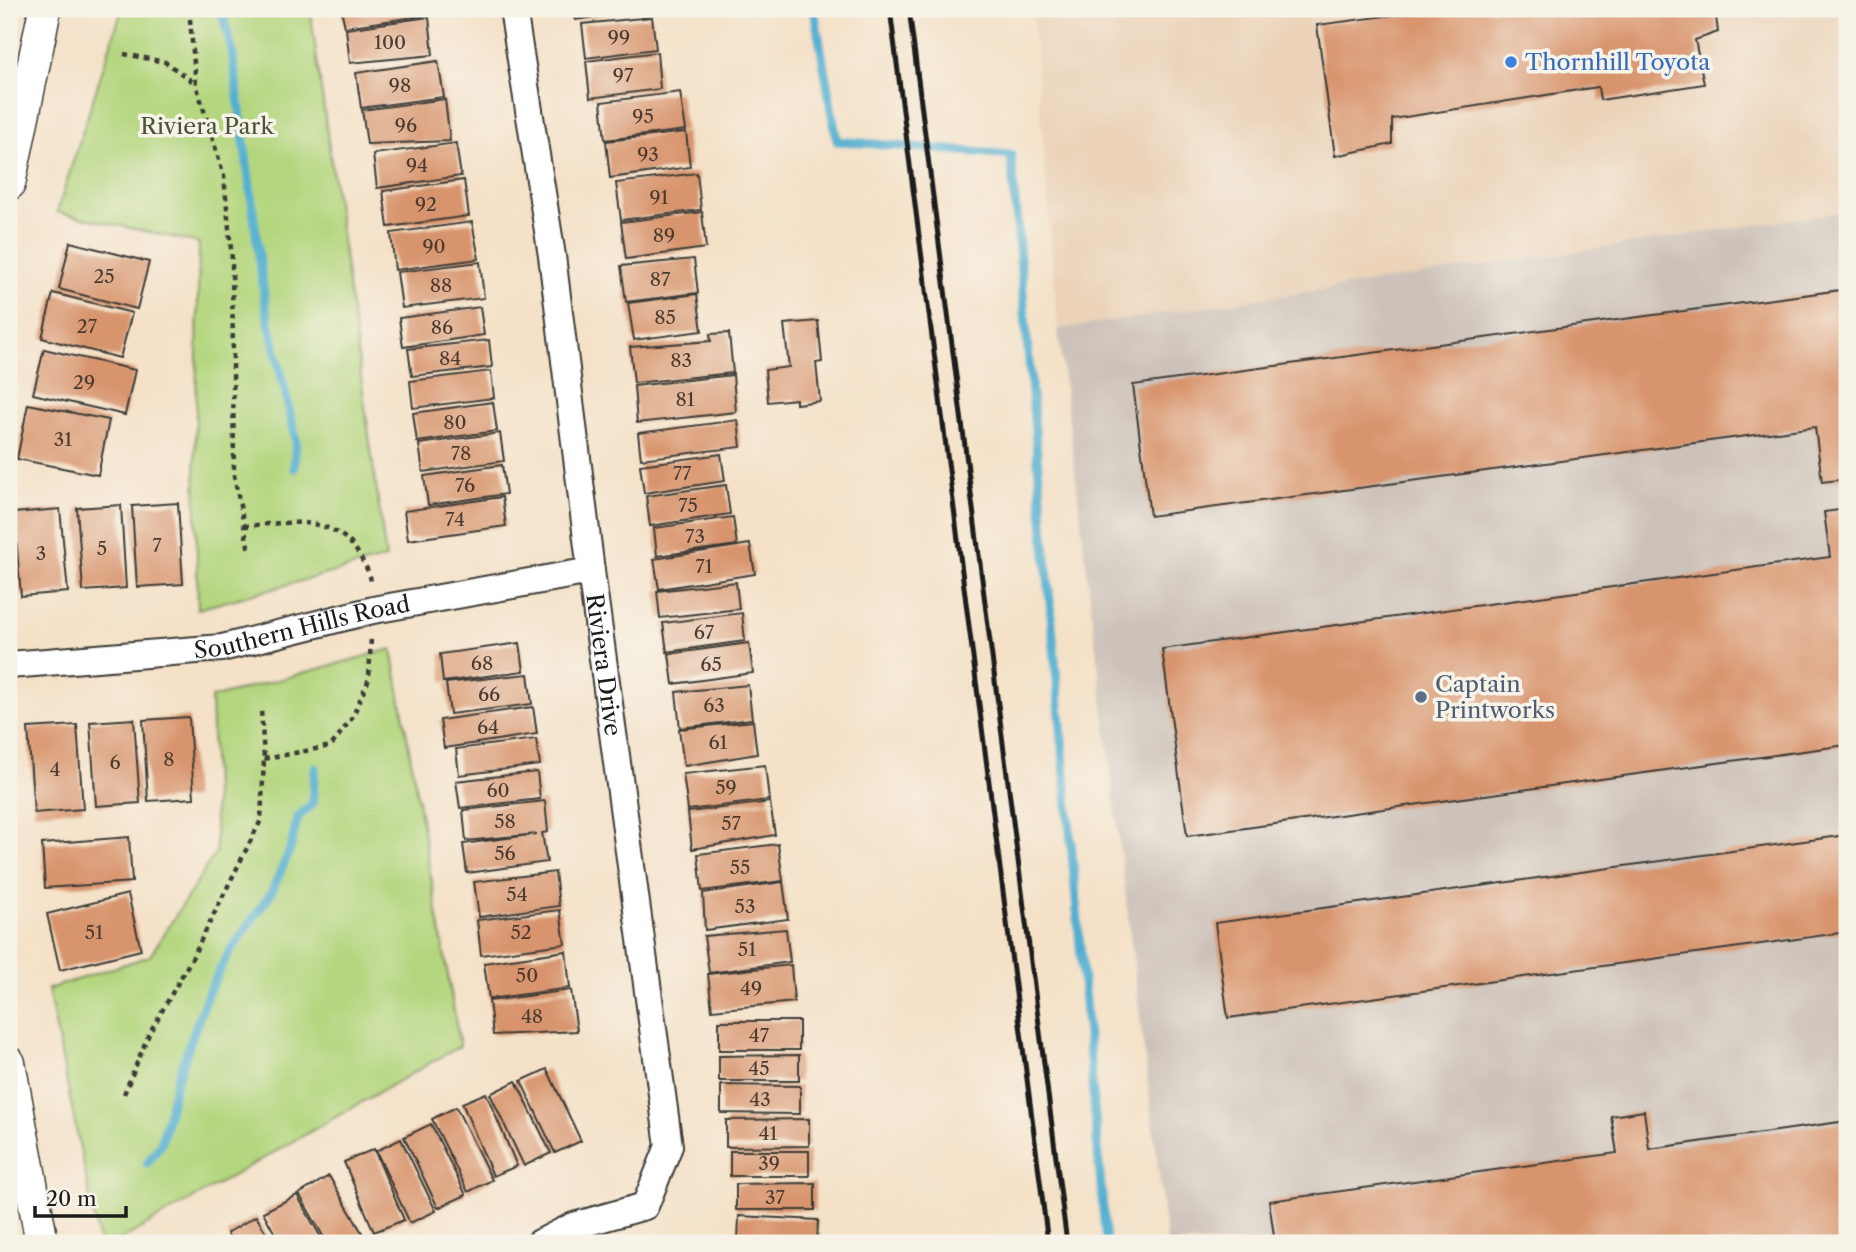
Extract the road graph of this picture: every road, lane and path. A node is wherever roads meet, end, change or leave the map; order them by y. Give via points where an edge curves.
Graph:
1 (45, 9) edge
2 (189, 9) edge
3 (513, 9) edge
4 (124, 54) dead end
5 (196, 84) junction
6 (9, 184) edge
7 (244, 526) junction
8 (249, 551) dead end
9 (591, 571) junction
10 (373, 610) junction
11 (9, 665) edge
12 (261, 708) dead end
13 (264, 759) junction
14 (9, 1063) edge
15 (124, 1094) dead end
16 (42, 1243) edge
17 (540, 1243) edge

1 - 6 street
2 - 5 path
3 - 9 street, Riviera Drive via 552,256
4 - 5 path via 165,62
5 - 7 path via 224,176 232,260 234,475
7 - 8 path
7 - 10 path via 312,522 341,533 371,577
9 - 10 street, Southern Hills Road
9 - 17 street, Riviera Drive via 669,1146 645,1206 574,1226
10 - 11 street, Southern Hills Road via 222,648
10 - 13 path via 369,679 352,718 331,746
12 - 13 path
13 - 15 path via 261,820 149,1034
14 - 16 street

